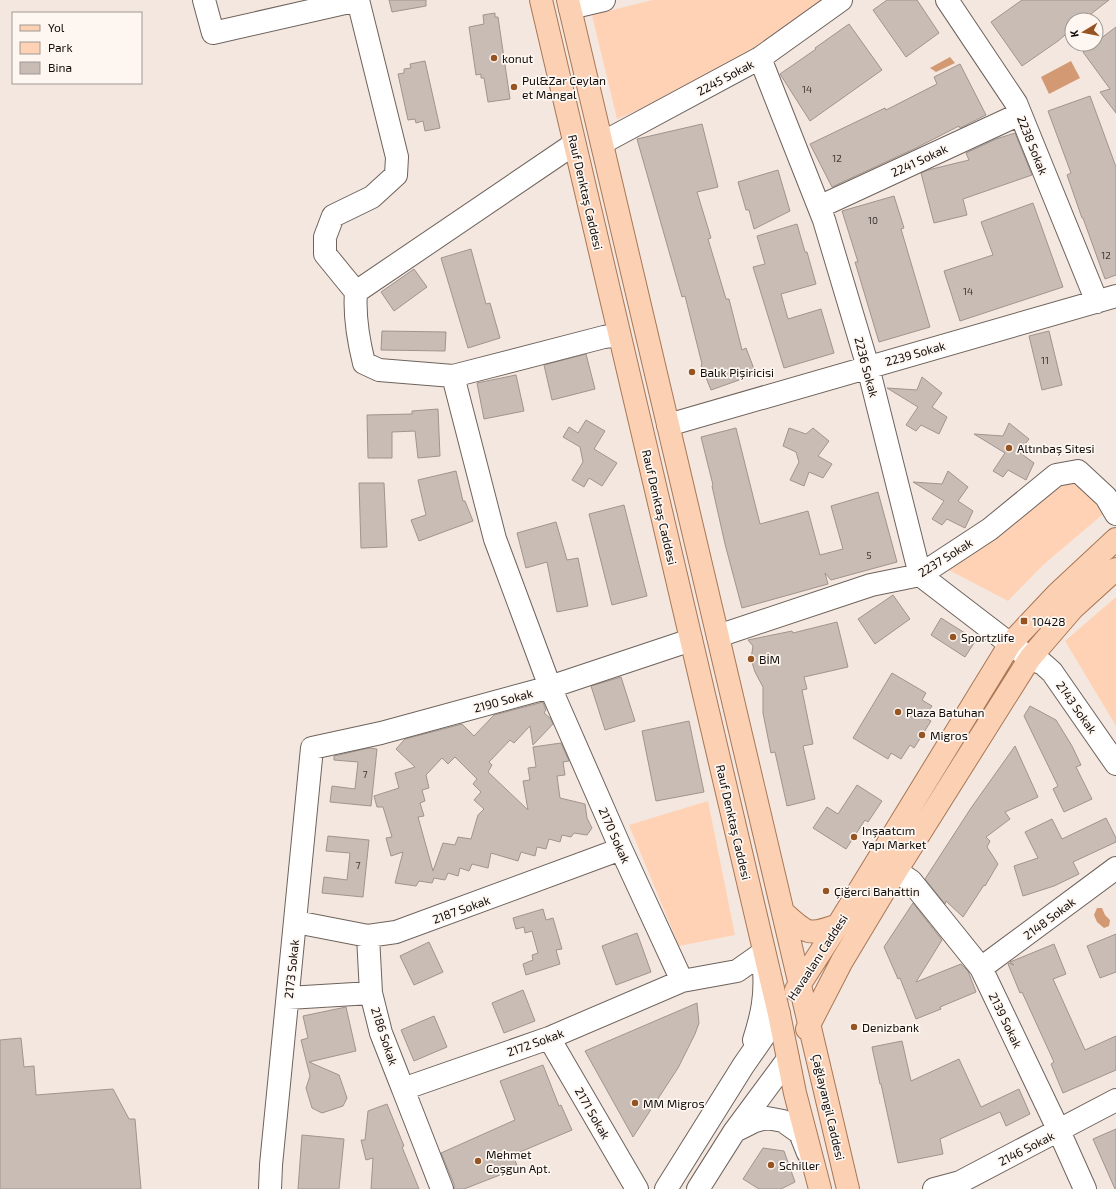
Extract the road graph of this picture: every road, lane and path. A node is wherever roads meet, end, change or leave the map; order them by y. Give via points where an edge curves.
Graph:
1 (204, 0) edge
2 (358, 0) edge
3 (541, 0) edge
4 (604, 0) edge
5 (841, 0) edge
6 (947, 0) edge
7 (569, 4) edge
8 (760, 58) junction
9 (1020, 114) junction
10 (602, 143) junction
11 (574, 144) junction
12 (820, 207) junction
13 (356, 292) junction
14 (1107, 299) edge
15 (619, 334) junction
16 (868, 367) junction
17 (453, 376) junction
18 (668, 425) junction
19 (1116, 514) edge
20 (1113, 556) edge
21 (920, 575) junction
22 (718, 636) junction
23 (691, 640) junction
24 (1010, 644) junction
25 (1030, 658) junction
26 (550, 687) junction
27 (312, 748) joint
28 (1116, 764) edge
29 (621, 849) junction
30 (1116, 868) edge
31 (896, 871) junction
32 (784, 913) junction
33 (296, 922) junction
34 (838, 925) junction
35 (368, 936) junction
36 (762, 946) junction
37 (841, 962) junction
38 (981, 968) junction
39 (682, 981) junction
40 (800, 985) junction
41 (371, 993) junction
42 (288, 998) junction
43 (779, 1014) junction
44 (810, 1025) junction
45 (549, 1038) junction
46 (750, 1056) junction
47 (788, 1059) junction
48 (822, 1077) junction
49 (403, 1089) junction
50 (1116, 1100) edge
51 (1059, 1131) junction
52 (734, 1132) junction
53 (818, 1181) edge
54 (270, 1189) edge
55 (442, 1189) edge
56 (637, 1189) edge
57 (666, 1189) edge
58 (698, 1189) edge
59 (848, 1189) edge
60 (934, 1189) edge
61 (1085, 1189) edge

1 - 2 street via 213,33
2 - 13 street via 397,157 396,175 372,197 333,216 324,237 325,254
3 - 11 main road, Rauf Denktaş Caddesi
4 - 7 street
5 - 8 street, 2245 Sokak
6 - 9 street, 2238 Sokak via 1016,103
7 - 10 main road
8 - 10 street, 2245 Sokak
8 - 12 street, 2236 Sokak
9 - 12 street, 2241 Sokak
9 - 14 street, 2238 Sokak
10 - 18 main road
11 - 13 street
11 - 15 main road, Rauf Denktaş Caddesi
12 - 16 street, 2236 Sokak
13 - 17 street via 357,337 364,363 379,370
14 - 16 street, 2239 Sokak
15 - 17 street
15 - 23 main road, Rauf Denktaş Caddesi
16 - 18 street, 2239 Sokak
16 - 21 street, 2236 Sokak
17 - 26 street, 2170 Sokak via 495,539
18 - 22 main road
19 - 21 street, 2237 Sokak via 1106,497 1078,471 1056,475 990,529
20 - 24 main road, Havaalanı Caddesi via 1057,594
20 - 25 main road, Havaalanı Caddesi
21 - 22 street, 2237 Sokak via 871,585
21 - 24 street
22 - 32 main road
23 - 26 street, 2190 Sokak
23 - 36 main road, Rauf Denktaş Caddesi
24 - 25 street, 2143 Sokak
24 - 34 main road, Havaalanı Caddesi
25 - 28 street, 2143 Sokak via 1052,672
25 - 31 main road, Havaalanı Caddesi
26 - 27 street, 2190 Sokak via 381,733
26 - 29 street, 2170 Sokak
27 - 33 street, 2173 Sokak
29 - 35 street, 2187 Sokak via 396,932
29 - 39 street, 2170 Sokak
30 - 38 street, 2148 Sokak
31 - 37 main road, Havaalanı Caddesi
31 - 38 street, 2139 Sokak via 911,881
32 - 34 main road via 808,932 822,931
32 - 40 main road
33 - 35 street, 2187 Sokak
33 - 42 street, 2173 Sokak
34 - 40 main road, Havaalanı Caddesi
35 - 41 street
36 - 39 street, 2172 Sokak via 737,971
36 - 43 main road, Rauf Denktaş Caddesi
36 - 46 street via 764,1004
37 - 44 main road, Havaalanı Caddesi
37 - 48 main road via 825,1035
38 - 51 street, 2139 Sokak
39 - 45 street, 2172 Sokak
40 - 43 main road, Havaalanı Caddesi
40 - 44 main road, Çağlayangil Caddesi
41 - 42 street, 2186 Sokak
41 - 49 street, 2186 Sokak via 381,1033
42 - 54 street, 2173 Sokak
43 - 46 street, Havaalanı Caddesi
43 - 47 main road, Rauf Denktaş Caddesi
44 - 47 main road, Havaalanı Caddesi
44 - 48 main road, Çağlayangil Caddesi
45 - 49 street, 2172 Sokak
45 - 56 street, 2171 Sokak
46 - 57 street, Havaalanı Caddesi
47 - 52 street, Havaalanı Caddesi
47 - 53 main road
48 - 59 main road, Çağlayangil Caddesi
49 - 55 street
50 - 51 street, 2146 Sokak
51 - 60 street, 2146 Sokak via 960,1182
51 - 61 street, 2139 Sokak
52 - 53 street via 767,1118 783,1121 800,1134
52 - 58 street, Havaalanı Caddesi

